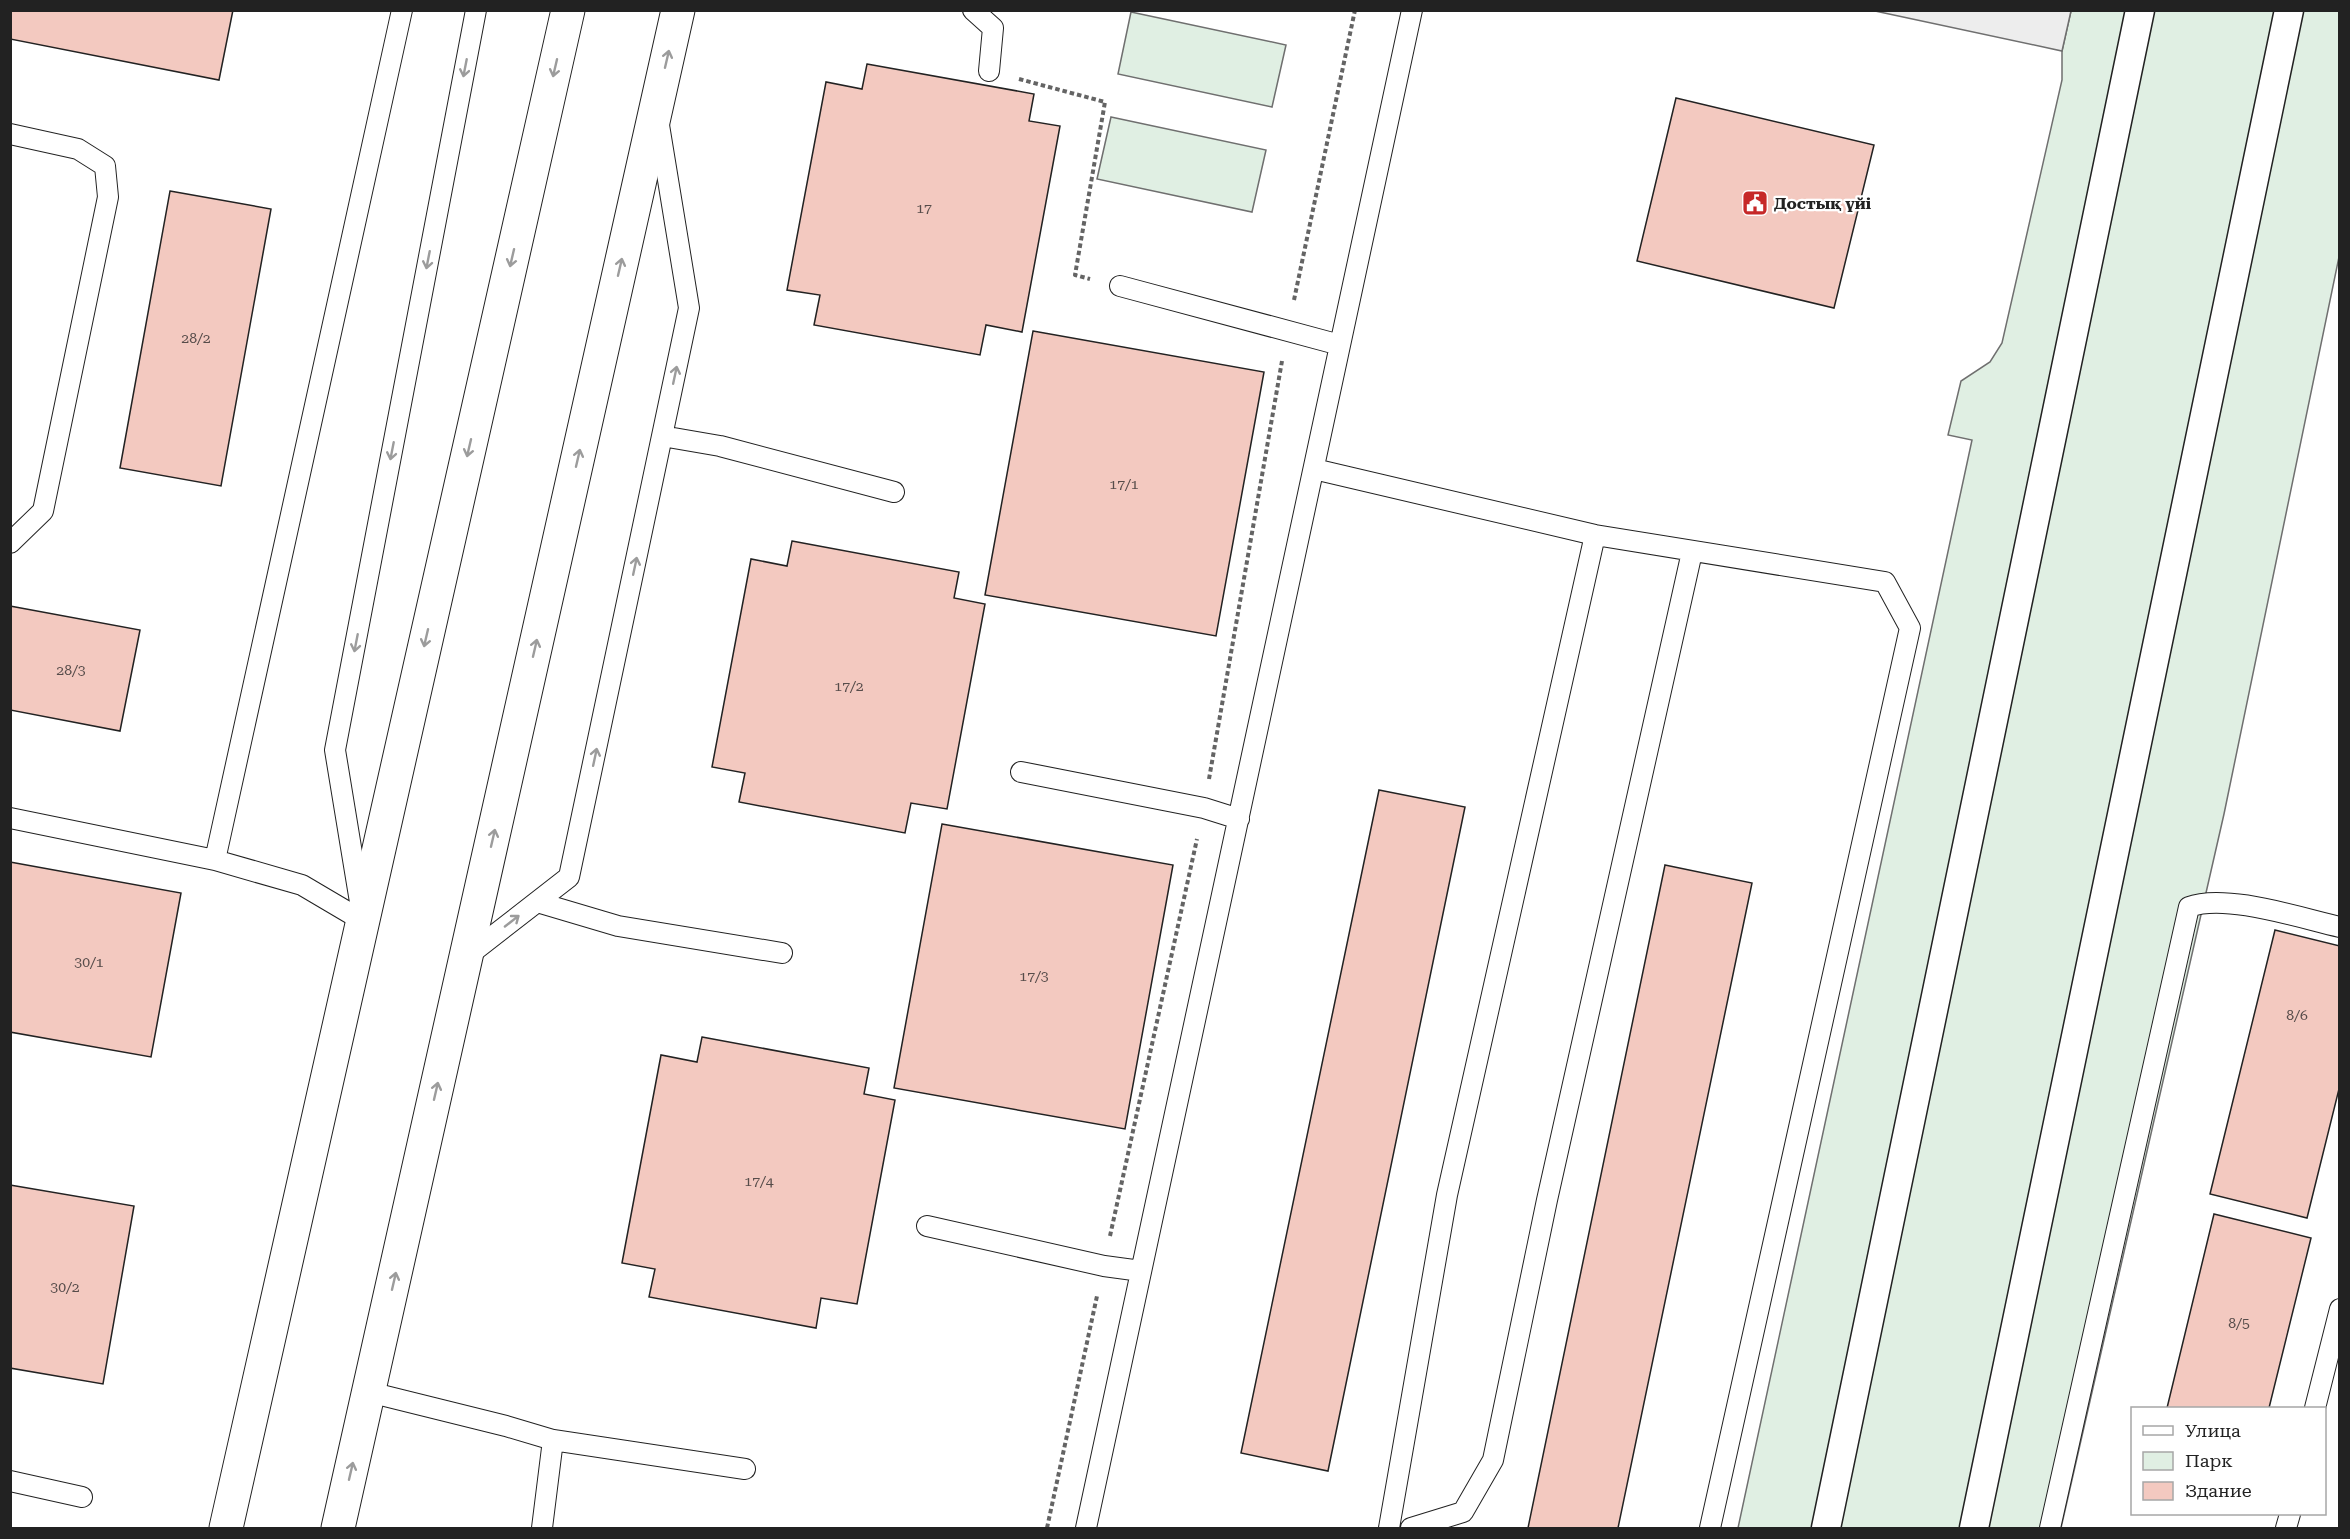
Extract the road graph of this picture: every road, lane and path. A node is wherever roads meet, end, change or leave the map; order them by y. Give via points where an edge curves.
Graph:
1 (402, 10) edge
2 (476, 10) edge
3 (568, 10) edge
4 (678, 10) edge
5 (973, 10) edge
6 (1356, 10) edge
7 (1412, 10) edge
8 (2140, 10) edge
9 (2289, 10) edge
10 (989, 71) joint
11 (656, 107) junction
12 (10, 134) edge
13 (1120, 286) joint
14 (1287, 330) junction
15 (1340, 345) junction
16 (662, 436) junction
17 (1314, 469) junction
18 (894, 492) dead end
19 (1595, 536) junction
20 (10, 543) edge
21 (1692, 552) junction
22 (1022, 771) dead end
23 (1204, 808) junction
24 (10, 818) edge
25 (1239, 819) junction
26 (215, 860) junction
27 (537, 902) junction
28 (363, 921) junction
29 (2340, 927) edge
30 (782, 953) dead end
31 (466, 957) junction
32 (927, 1226) dead end
33 (1104, 1266) junction
34 (1141, 1271) junction
35 (2340, 1309) edge
36 (369, 1392) junction
37 (2315, 1407) edge
38 (553, 1440) junction
39 (745, 1469) dead end
40 (10, 1481) edge
41 (82, 1497) dead end
42 (226, 1528) edge
43 (338, 1528) edge
44 (542, 1528) edge
45 (1047, 1528) edge
46 (1086, 1528) edge
47 (1389, 1528) edge
48 (1412, 1528) edge
49 (1710, 1528) edge
50 (1826, 1528) edge
51 (1974, 1528) edge
52 (2050, 1528) edge

1 - 26 lane
2 -> 28 lane via 335,750
3 -> 28 street
11 -> 4 street
5 - 10 lane via 993,28
6 - 14 path
7 - 15 lane
8 - 50 street
9 - 51 street
10 - 13 path via 1105,102 1075,275
16 -> 11 lane via 689,308
31 -> 11 street
12 - 20 lane via 78,149 105,166 108,197 43,511
13 - 14 lane
14 - 15 lane
14 - 23 path
15 - 17 lane
16 - 18 lane via 720,446
27 -> 16 lane via 569,877
17 - 19 lane
17 - 25 lane
19 - 21 lane
19 - 47 lane via 1447,1194
21 - 48 lane via 1493,1460 1463,1512
21 - 49 lane via 1885,582 1910,628
22 - 23 lane
23 - 25 lane
23 - 33 path
24 - 26 lane
25 - 34 lane
26 - 28 lane via 302,885
27 - 30 lane via 618,926
31 -> 27 lane
28 - 42 street
29 - 52 lane via 2230,902 2201,902 2188,907
36 -> 31 street
32 - 33 lane
33 - 34 lane
33 - 45 path
34 - 46 lane
35 - 37 lane
36 - 38 lane
43 -> 36 street
38 - 39 lane
38 - 44 lane
40 - 41 lane

